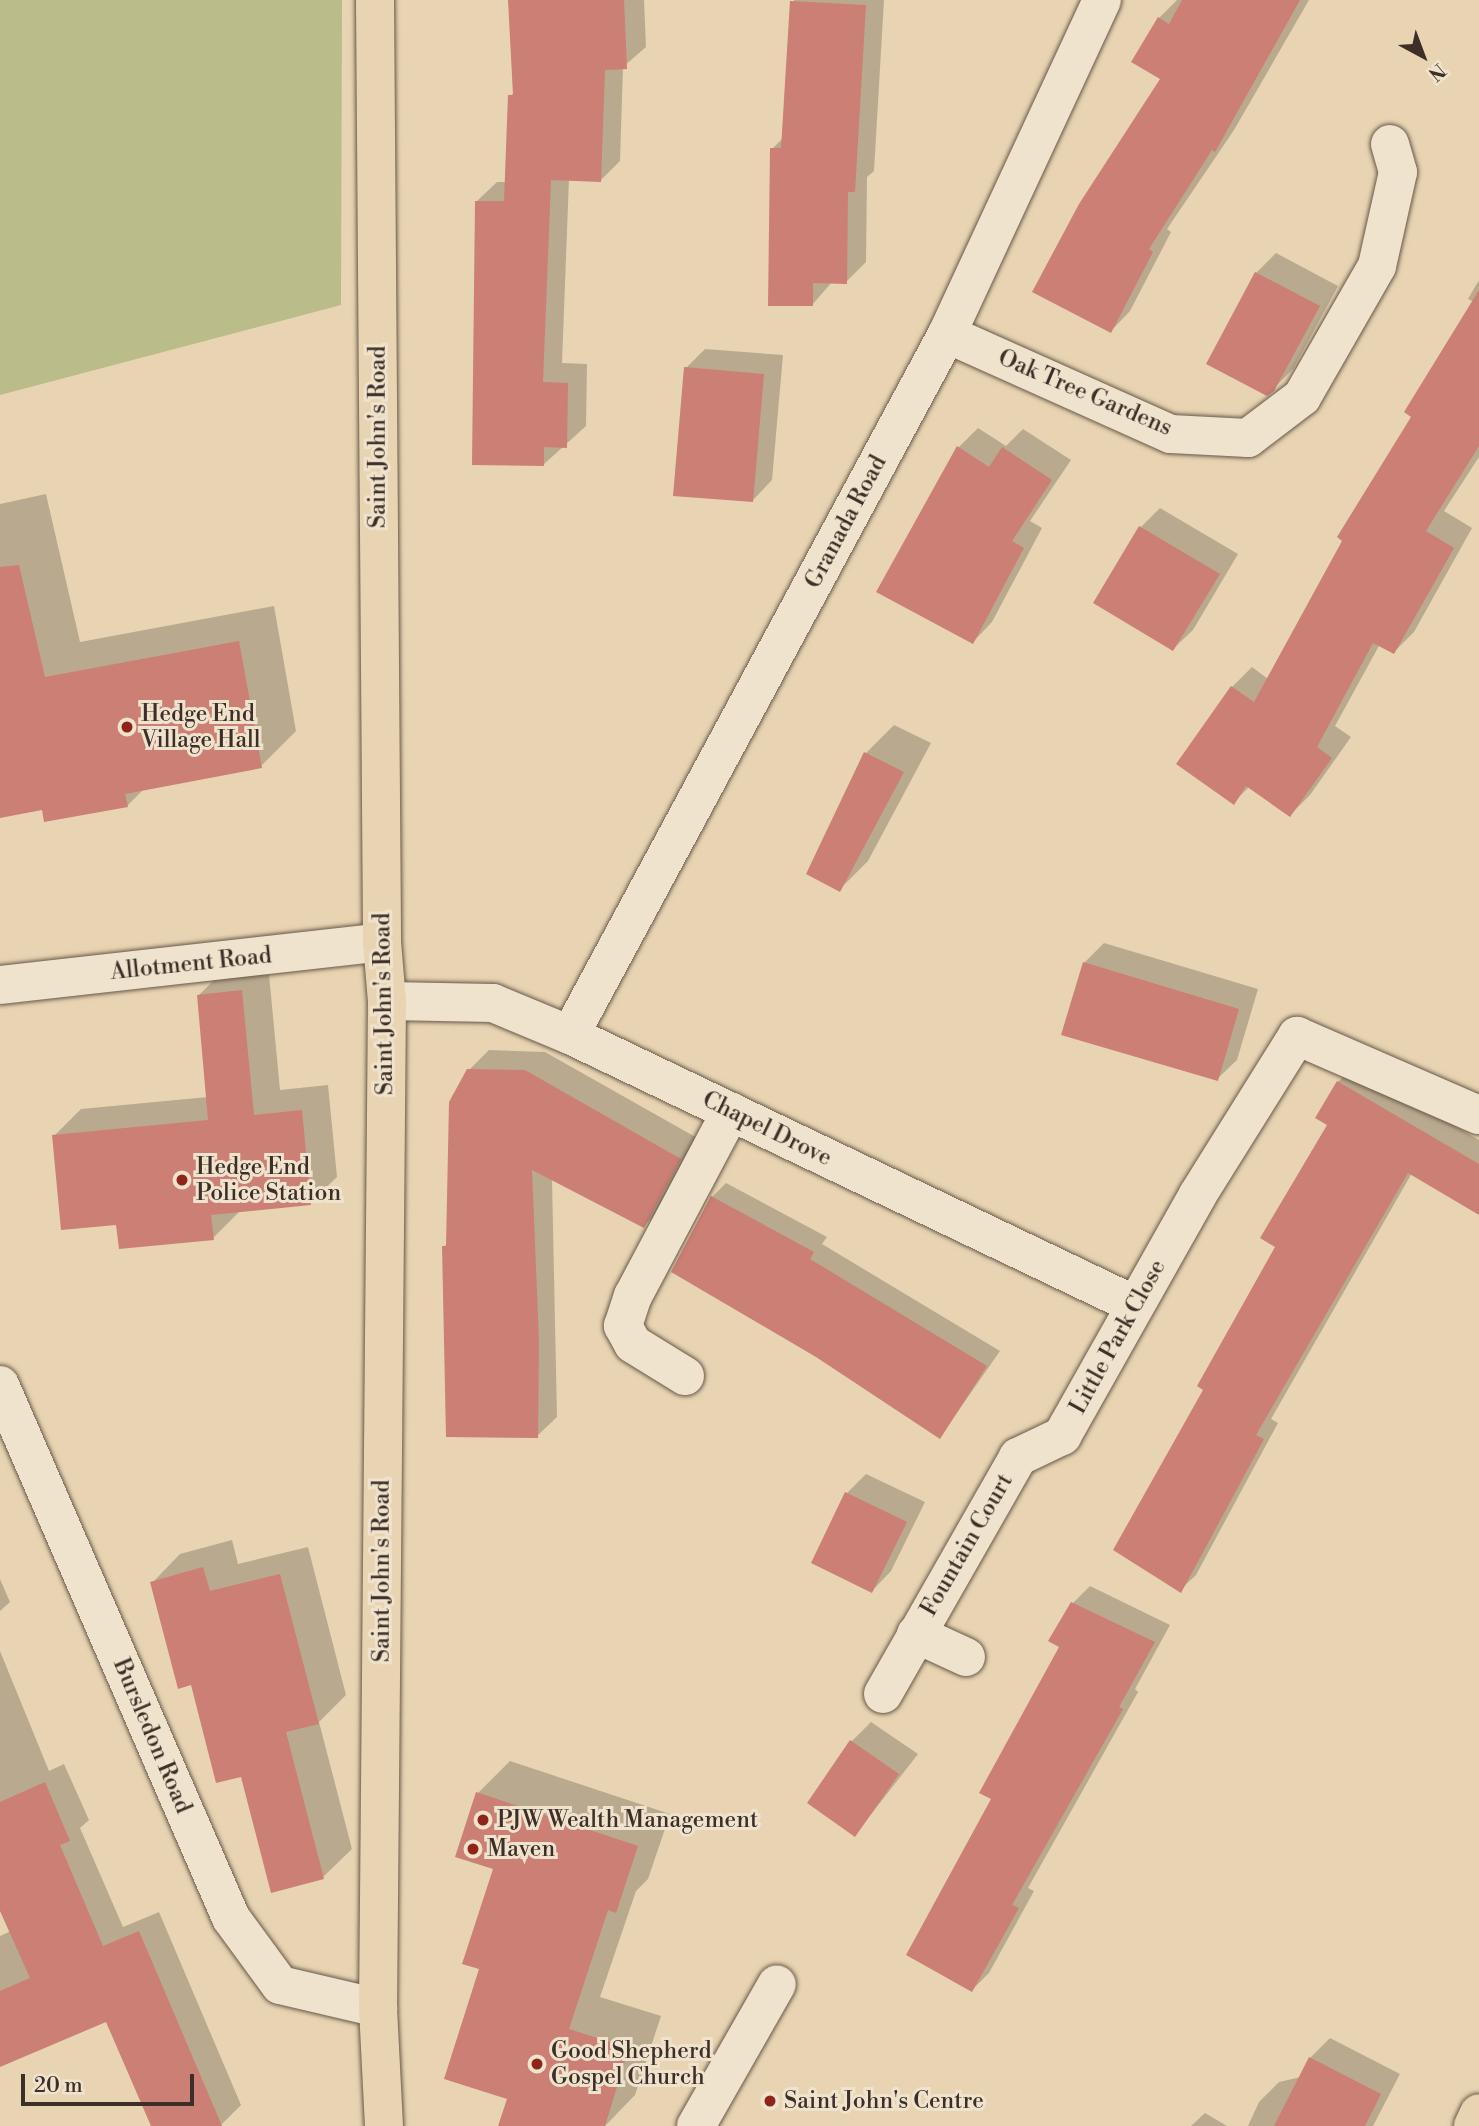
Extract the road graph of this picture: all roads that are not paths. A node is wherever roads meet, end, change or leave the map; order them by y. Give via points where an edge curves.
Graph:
1 (375, 0) edge
2 (1102, 0) edge
3 (1403, 158) dead end
4 (947, 334) junction
5 (382, 942) junction
6 (0, 985) edge
7 (387, 1001) junction
8 (570, 1035) junction
9 (731, 1111) junction
10 (1479, 1115) edge
11 (1135, 1305) junction
12 (685, 1376) dead end
13 (0, 1385) edge
14 (1018, 1457) joint
15 (916, 1634) junction
16 (966, 1657) dead end
17 (883, 1694) dead end
18 (777, 1984) dead end
19 (378, 2008) junction
20 (1479, 2113) edge
21 (384, 2126) edge
22 (696, 2126) edge
23 (1473, 2126) edge

1 - 5 main road, Saint John's Road
2 - 4 street, Granada Road
3 - 4 street, Oak Tree Gardens via 1370,278 1302,397 1248,438 1171,434
4 - 8 street, Granada Road
5 - 6 street, Allotment Road
5 - 7 main road, Saint John's Road
7 - 8 street, Chapel Drove via 493,1003
7 - 19 main road, Saint John's Road
8 - 9 street, Chapel Drove
9 - 11 street, Chapel Drove
9 - 12 street via 633,1296 624,1326 633,1344
10 - 11 street, Little Park Close via 1297,1036
11 - 14 street, Little Park Close via 1062,1436
13 - 19 street, Bursledon Road via 232,1918 280,1984
14 - 15 street, Fountain Court
15 - 16 street, Fountain Court
15 - 17 street, Fountain Court
18 - 22 street
19 - 21 main road, Saint John's Road
20 - 23 main road

